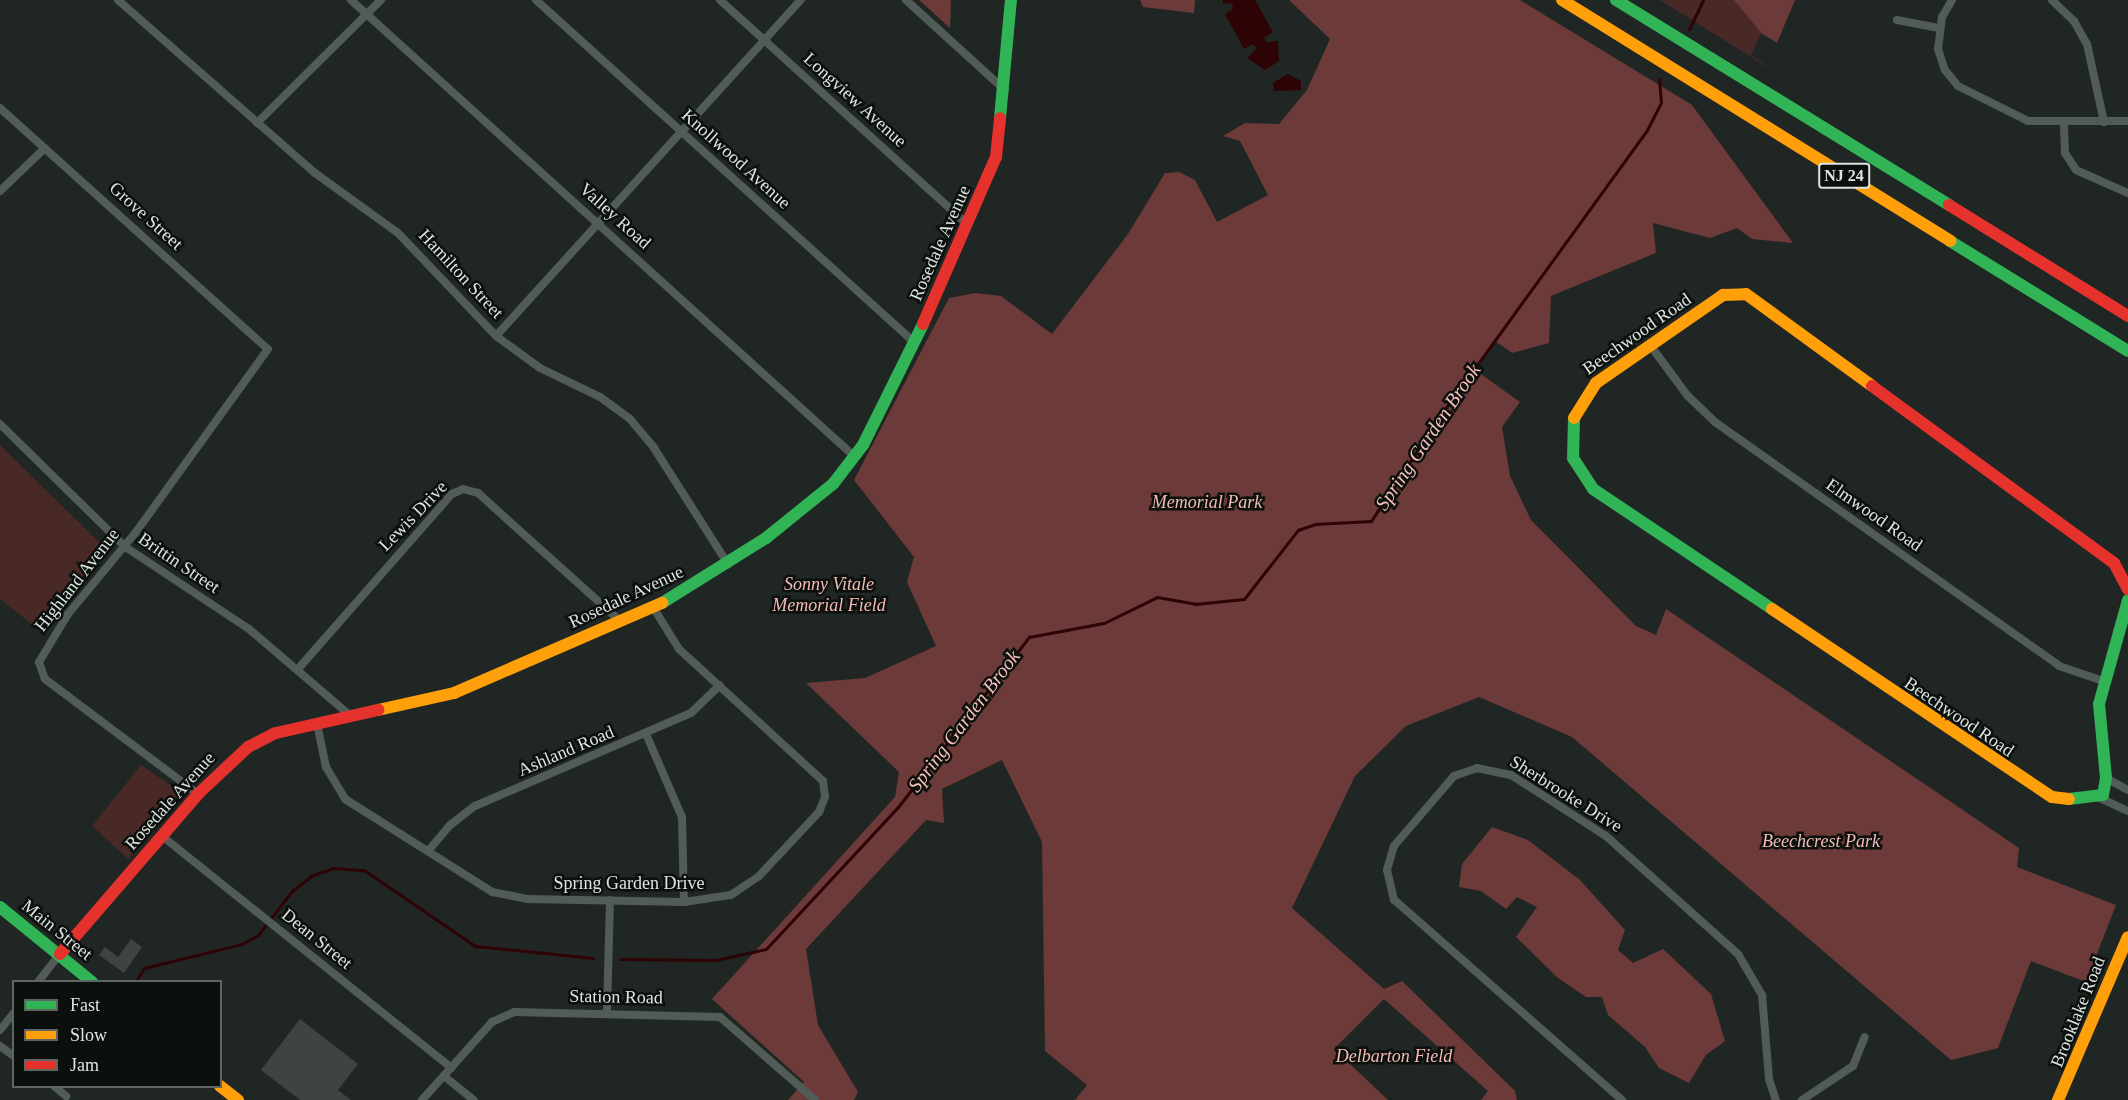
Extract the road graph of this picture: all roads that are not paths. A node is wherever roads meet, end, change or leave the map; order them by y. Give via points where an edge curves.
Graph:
1 (117, 0) edge
2 (351, 0) edge
3 (381, 0) edge
4 (536, 0) edge
5 (720, 0) edge
6 (801, 0) edge
7 (906, 0) edge
8 (1011, 0) edge
9 (1562, 0) edge
10 (1616, 0) edge
11 (1952, 0) edge
12 (2052, 0) edge
13 (367, 14) junction
14 (1897, 20) dead end
15 (1939, 28) junction
16 (765, 40) junction
17 (1005, 90) junction
18 (0, 108) edge
19 (2128, 121) edge
20 (2104, 122) junction
21 (257, 123) junction
22 (2064, 125) junction
23 (681, 132) junction
24 (45, 148) junction
25 (0, 191) edge
26 (2128, 193) edge
27 (598, 224) junction
28 (968, 225) junction
29 (2128, 316) edge
30 (496, 336) junction
31 (914, 342) junction
32 (1650, 345) junction
33 (268, 350) joint
34 (2128, 351) edge
35 (0, 423) edge
36 (855, 457) junction
37 (124, 546) junction
38 (728, 564) junction
39 (2128, 589) edge
40 (2128, 600) edge
41 (653, 607) junction
42 (620, 621) junction
43 (298, 669) junction
44 (2103, 681) junction
45 (720, 686) junction
46 (352, 717) junction
47 (317, 724) junction
48 (646, 734) junction
49 (2106, 778) junction
50 (2128, 790) edge
51 (198, 794) junction
52 (2100, 798) junction
53 (2128, 811) edge
54 (162, 836) junction
55 (429, 850) junction
56 (610, 900) junction
57 (684, 902) junction
58 (0, 907) edge
59 (2128, 937) edge
60 (60, 954) junction
61 (39, 980) edge
62 (91, 980) edge
63 (607, 1013) junction
64 (12, 1015) edge
65 (0, 1030) edge
66 (1865, 1037) dead end
67 (452, 1068) junction
68 (444, 1076) junction
69 (56, 1088) edge
70 (222, 1088) edge
71 (66, 1096) dead end
72 (238, 1100) edge
73 (422, 1100) edge
74 (474, 1100) edge
75 (815, 1100) edge
76 (1622, 1100) edge
77 (1776, 1100) edge
78 (1802, 1100) edge
79 (2058, 1100) edge

1 - 21 street, Hamilton Street
2 - 13 street, Valley Road
3 - 13 street
4 - 23 street, Knollwood Avenue
5 - 16 street, Longview Avenue
6 - 16 street
7 - 17 street
8 - 17 main road, Rosedale Avenue
9 - 34 main road, NJ 24
10 - 29 main road, NJ 24
11 - 15 street
12 - 20 street via 2074,21 2087,44
13 - 21 street
13 - 27 street, Valley Road
14 - 15 street
15 - 22 street via 1941,61 1958,86 2012,116
16 - 23 street
16 - 28 street, Longview Avenue
17 - 28 main road, Rosedale Avenue via 996,157
18 - 24 street, Grove Street
19 - 20 street
20 - 22 street
21 - 30 street, Hamilton Street via 413,246
22 - 26 street via 2064,153 2076,170
23 - 27 street
23 - 31 street, Knollwood Avenue
24 - 25 street
24 - 33 street, Grove Street
27 - 30 street
27 - 36 street, Valley Road
28 - 31 main road, Rosedale Avenue
30 - 38 street, Hamilton Street via 540,368 600,398 630,419 654,448
31 - 36 main road, Rosedale Avenue
32 - 39 main road, Beechwood Road via 1723,295 1740,292 1753,297 2114,563
32 - 44 street, Elmwood Road via 1687,395 1715,422 2059,666
32 - 52 main road, Beechwood Road via 1596,383 1575,413 1570,436 1573,458 1593,489 2035,789 2062,799
33 - 37 street, Highland Avenue
35 - 37 street, Brittin Street
36 - 38 main road, Rosedale Avenue via 833,484
37 - 43 street, Brittin Street via 249,629
37 - 51 street, Highland Avenue via 68,614 43,652 39,668 45,679 93,718
38 - 41 main road, Rosedale Avenue
40 - 44 main road
41 - 42 main road, Rosedale Avenue
41 - 45 street, Spring Garden Drive via 674,643
42 - 43 street, Lewis Drive via 478,493 463,489 452,494
42 - 46 main road, Rosedale Avenue via 454,693
43 - 46 street, Brittin Street
44 - 49 main road via 2099,723
45 - 48 street, Ashland Road via 691,713
45 - 57 street, Spring Garden Drive via 814,768 825,797 819,812 750,884 717,899
46 - 47 main road, Rosedale Avenue
47 - 51 main road, Rosedale Avenue via 255,742
47 - 55 street, Spring Garden Drive via 326,767 337,789 353,806
48 - 55 street, Ashland Road via 476,806 449,826
48 - 57 street via 682,818
49 - 50 street
49 - 52 main road
51 - 54 main road, Rosedale Avenue
52 - 53 street, Beechwood Road
54 - 60 main road, Rosedale Avenue
54 - 67 street, Dean Street
55 - 56 street, Spring Garden Drive via 465,878 510,897
56 - 57 street, Spring Garden Drive
56 - 63 street
58 - 60 main road, Main Street
59 - 79 main road, Brooklake Road
60 - 61 street
60 - 62 main road, Main Street
63 - 67 street, Station Road via 510,1013 492,1022
63 - 75 street, Station Road via 720,1017
64 - 65 street
66 - 78 street via 1853,1066
67 - 68 street, Station Road
68 - 73 street, Station Road
68 - 74 street
69 - 71 street
70 - 72 main road
76 - 77 street, Sherbrooke Drive via 1394,900 1387,870 1394,846 1454,776 1477,768 1512,775 1606,837 1738,954 1761,995 1768,1079

